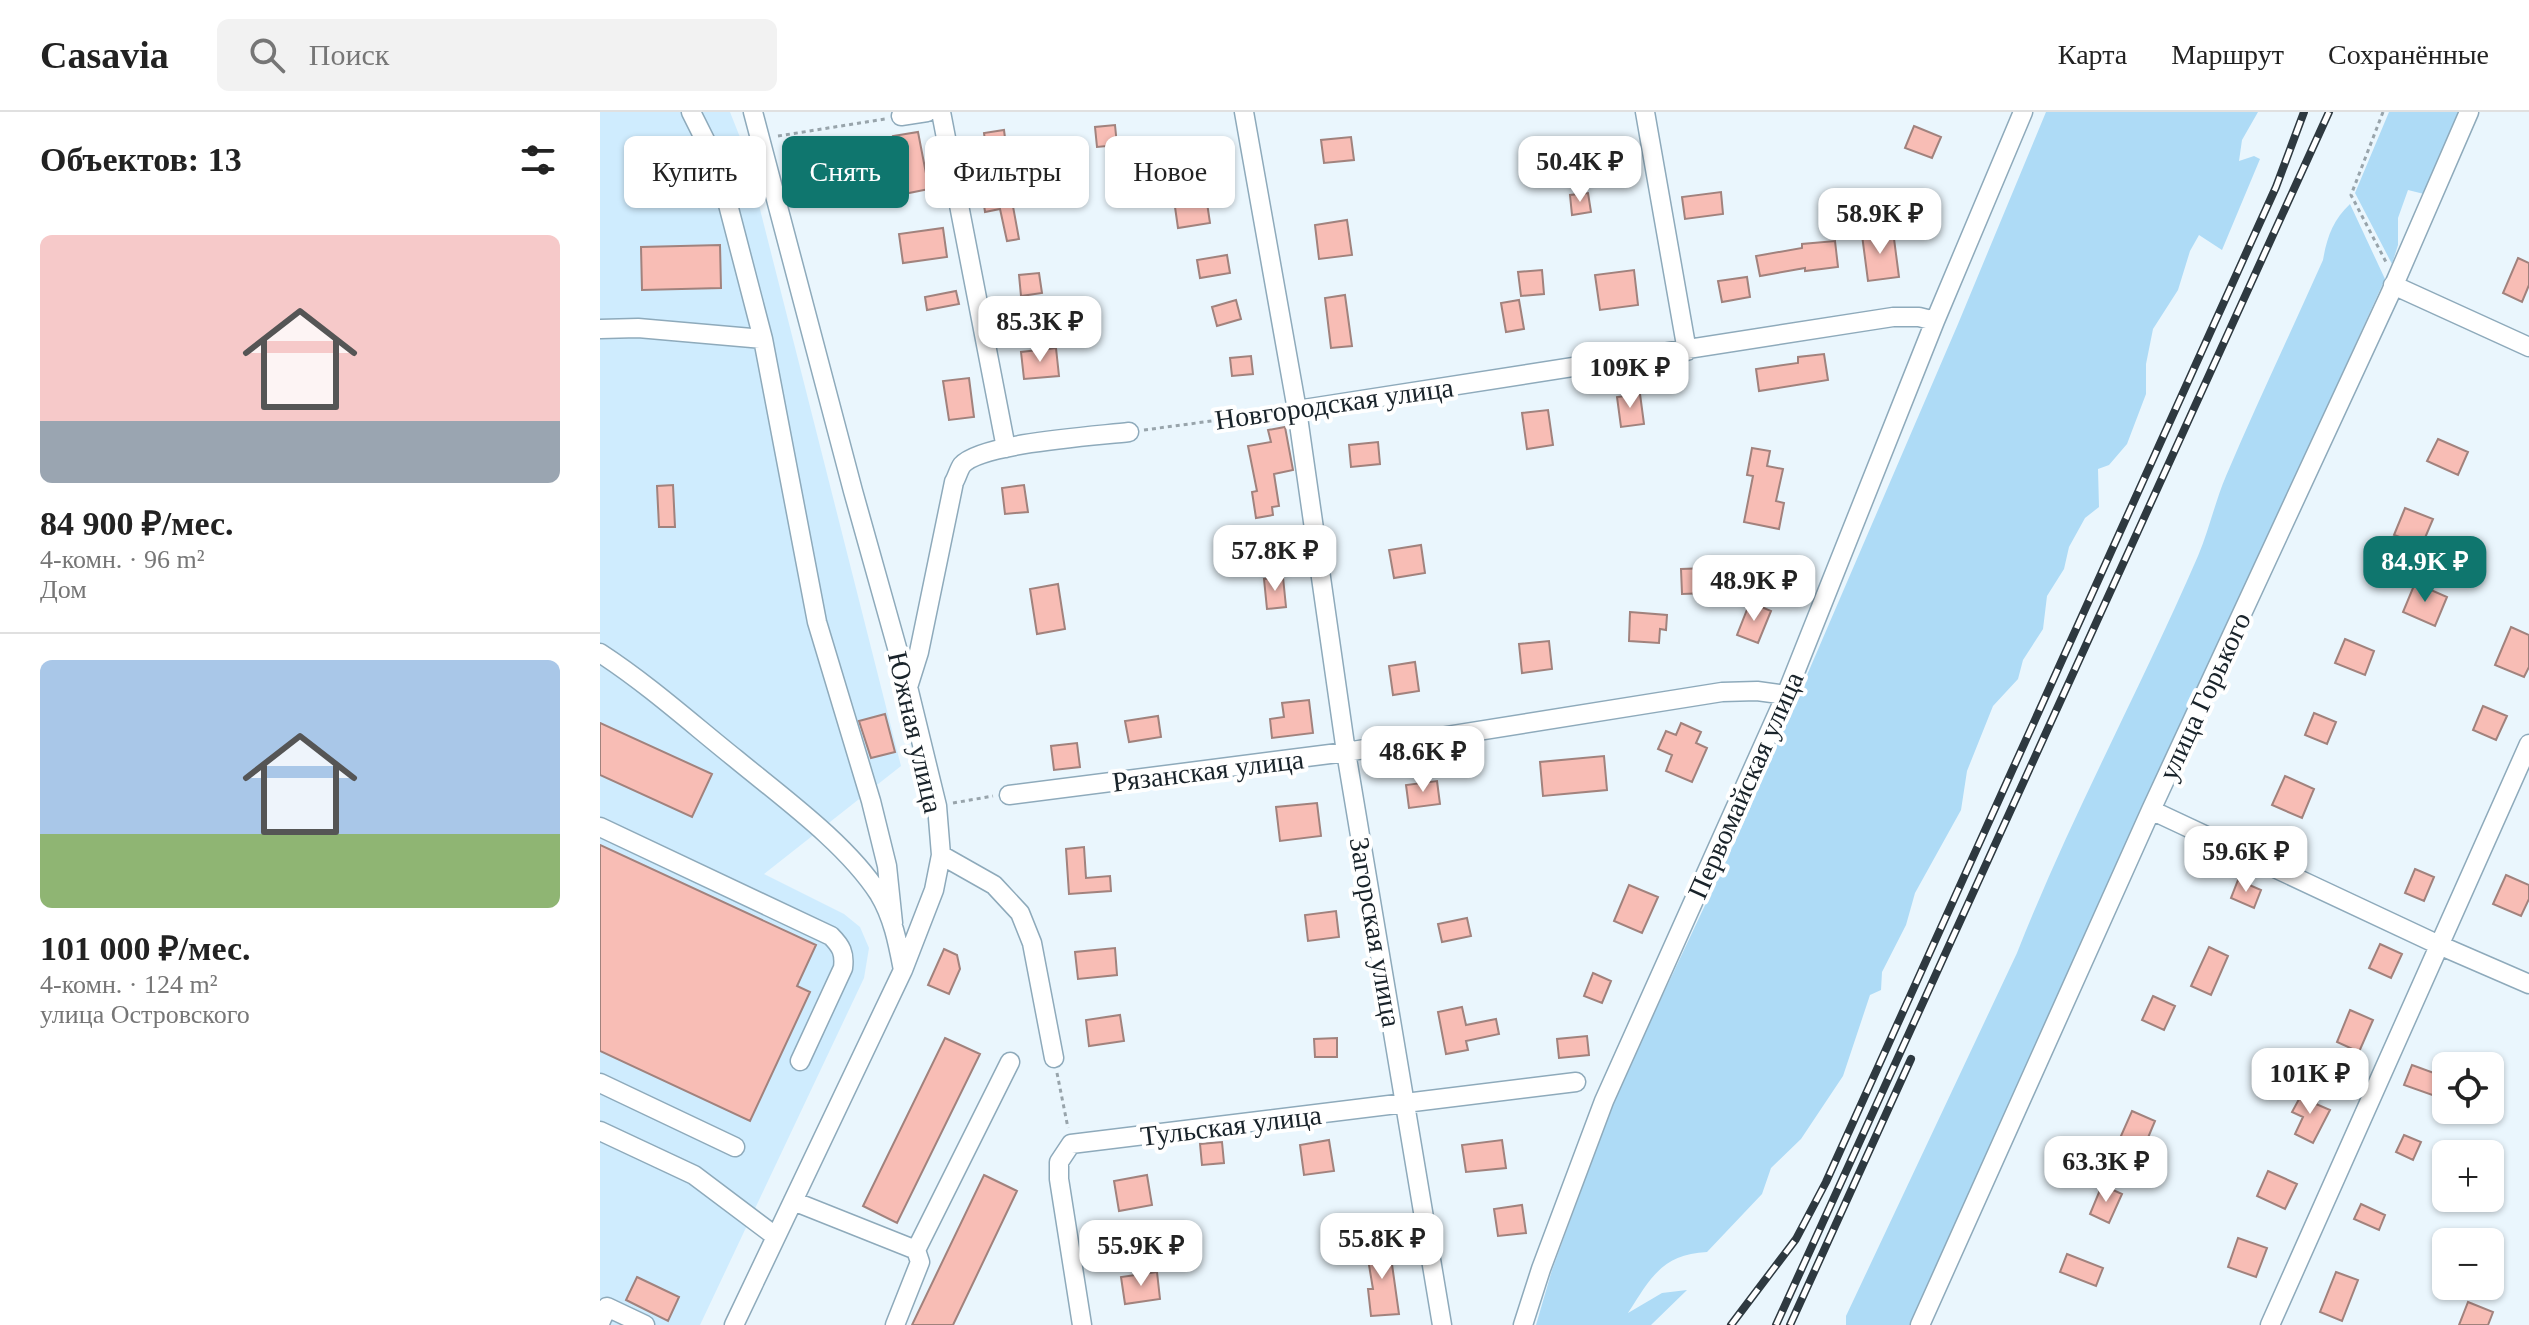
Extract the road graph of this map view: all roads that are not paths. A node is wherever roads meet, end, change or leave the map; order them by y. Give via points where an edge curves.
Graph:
1 (691, 112) edge
2 (753, 112) edge
3 (927, 112) edge
4 (941, 112) edge
5 (1244, 112) edge
6 (1645, 112) edge
7 (2023, 112) edge
8 (2469, 112) edge
9 (901, 116) road end
10 (2393, 285) junction
11 (1935, 321) junction
12 (600, 329) edge
13 (763, 339) junction
14 (2529, 347) edge
15 (1687, 351) junction
16 (1297, 410) junction
17 (1129, 432) road end
18 (1006, 448) junction
19 (600, 653) edge
20 (908, 687) junction
21 (1786, 695) junction
22 (2529, 744) edge
23 (1346, 752) junction
24 (1009, 795) road end
25 (2151, 810) junction
26 (600, 827) edge
27 (941, 855) junction
28 (893, 923) junction
29 (2439, 945) junction
30 (903, 970) junction
31 (2529, 984) edge
32 (1054, 1058) road end
33 (800, 1061) dead end
34 (1010, 1062) dead end
35 (1576, 1082) dead end
36 (600, 1083) edge
37 (1406, 1104) junction
38 (600, 1131) edge
39 (735, 1147) dead end
40 (793, 1201) junction
41 (775, 1236) junction
42 (916, 1250) junction
43 (600, 1323) edge
44 (645, 1325) edge
45 (734, 1325) edge
46 (895, 1325) edge
47 (1082, 1325) edge
48 (1442, 1325) edge
49 (1523, 1325) edge
50 (1920, 1325) edge
51 (2270, 1325) edge

1 - 13 street via 718,166
2 - 20 street, Южная улица
3 - 9 street
4 - 18 street
5 - 16 street, Загорская улица
6 - 15 street
7 - 11 street, Первомайская улица
8 - 10 street, улица Горького
10 - 14 street
10 - 25 street, улица Горького
11 - 15 street, Новгородская улица via 1893,317
11 - 21 street, Первомайская улица
12 - 13 street
13 - 28 street via 817,622 871,801 887,866
15 - 16 street, Новгородская улица
16 - 23 street, Загорская улица
17 - 18 street
18 - 20 street via 963,464 954,482
19 - 28 street via 639,678 824,834 878,894
20 - 27 street, Южная улица via 937,806
21 - 23 street, Рязанская улица via 1722,692
21 - 49 street, Первомайская улица via 1604,1101
22 - 29 street
23 - 24 street, Рязанская улица
23 - 37 street, Загорская улица
25 - 29 street
25 - 50 street, улица Горького
26 - 33 street via 831,936 841,946 843,968
27 - 30 street, Южная улица via 934,890
27 - 32 street via 994,885 1020,913 1032,943
28 - 30 street
29 - 31 street
29 - 51 street
30 - 40 street, Южная улица
34 - 42 street
35 - 37 street, Тульская улица
36 - 39 street
37 - 47 street, Тульская улица via 1071,1144 1059,1162 1059,1179
37 - 48 street, Загорская улица
38 - 41 street via 694,1175
40 - 41 street, Южная улица
40 - 42 street
41 - 45 street, Южная улица
42 - 46 street via 920,1262
43 - 44 street via 607,1307

